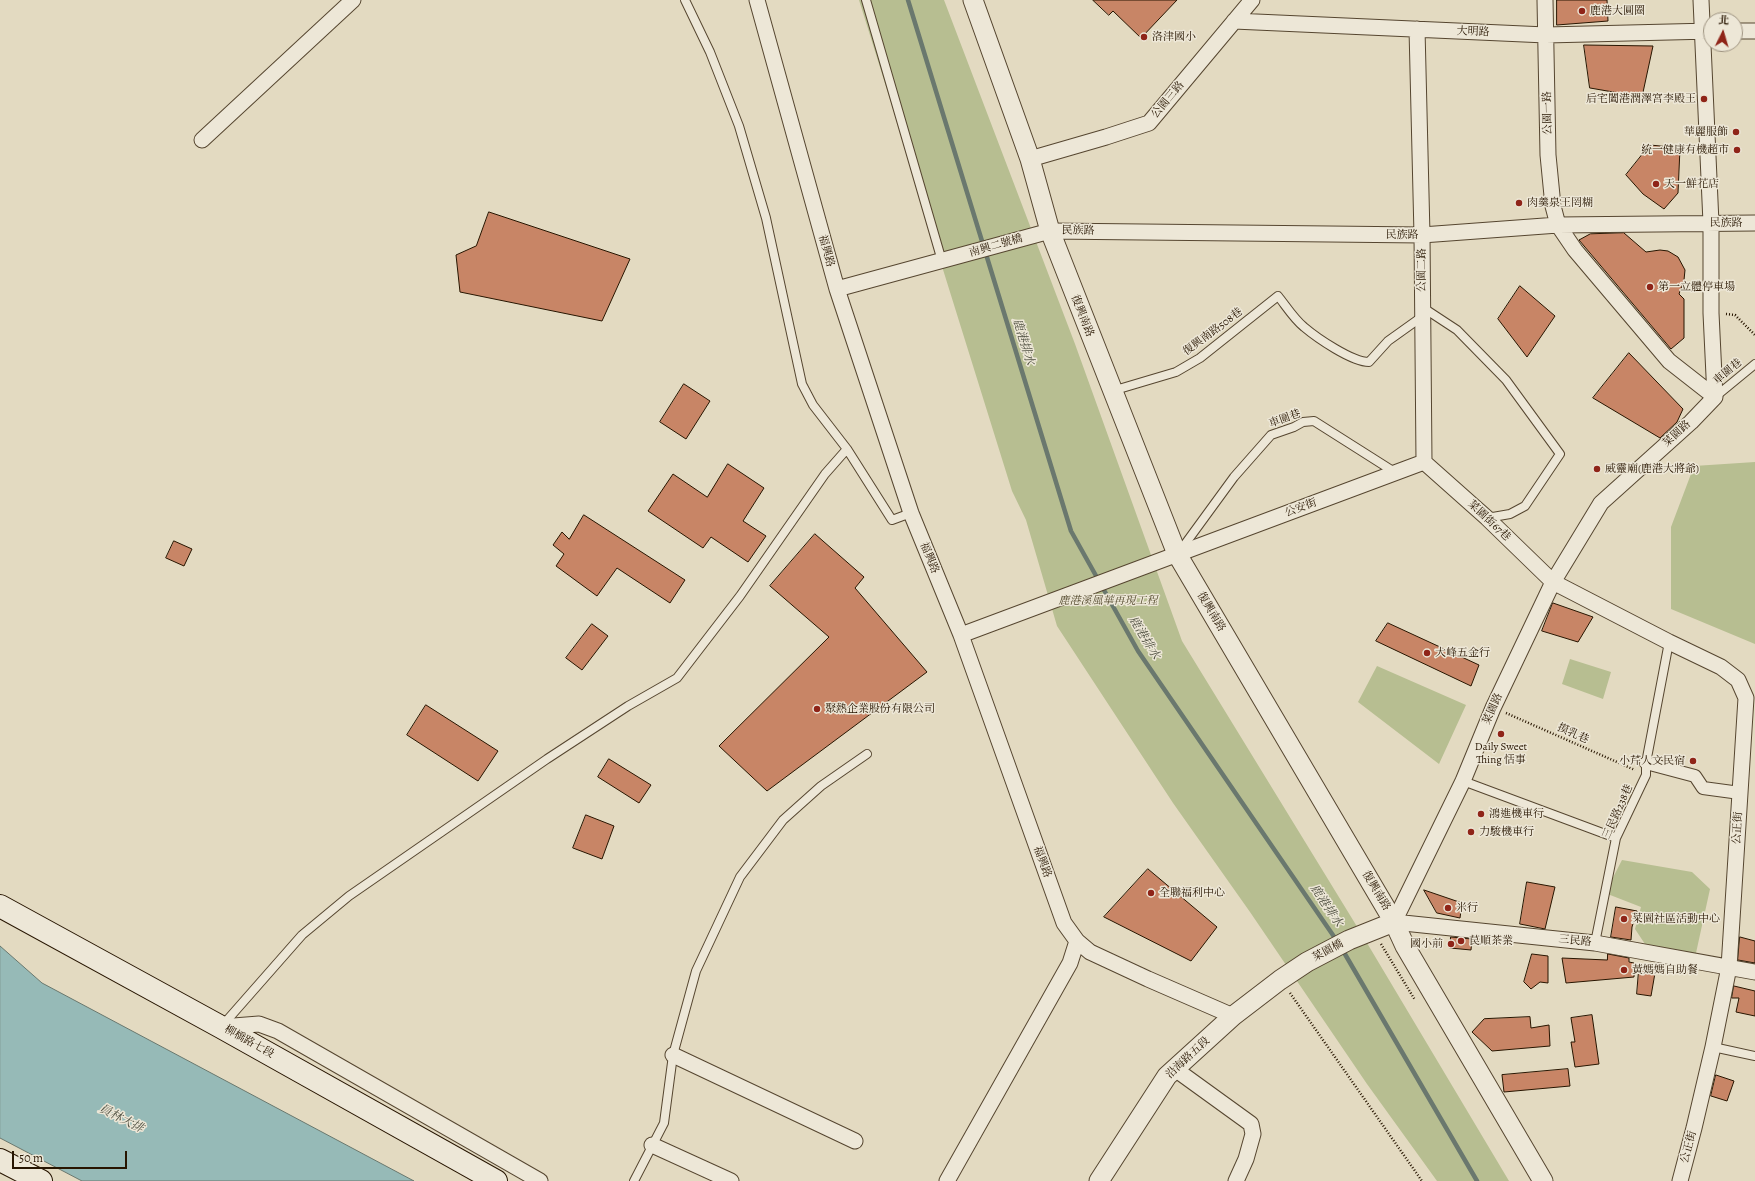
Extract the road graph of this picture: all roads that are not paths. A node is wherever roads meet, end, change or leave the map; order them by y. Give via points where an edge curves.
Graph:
1 (353, 0) edge
2 (685, 0) edge
3 (757, 0) edge
4 (866, 0) edge
5 (973, 0) edge
6 (1252, 0) edge
7 (1545, 0) edge
8 (1701, 0) edge
9 (1703, 12) edge
10 (1234, 21) junction
11 (1417, 29) junction
12 (1703, 31) edge
13 (1743, 31) edge
14 (1755, 31) edge
15 (1546, 35) junction
16 (1707, 52) edge
17 (202, 140) dead end
18 (1030, 159) junction
19 (1711, 223) junction
20 (1755, 223) edge
21 (1558, 225) junction
22 (1050, 231) junction
23 (1422, 235) junction
24 (942, 261) junction
25 (837, 289) junction
26 (1422, 311) junction
27 (1755, 364) edge
28 (1112, 391) junction
29 (1715, 397) junction
30 (847, 449) junction
31 (1424, 462) junction
32 (1396, 473) junction
33 (911, 513) junction
34 (1487, 518) junction
35 (1177, 554) junction
36 (1553, 582) junction
37 (961, 635) junction
38 (1669, 642) junction
39 (867, 754) dead end
40 (1646, 769) junction
41 (1463, 782) junction
42 (1740, 793) junction
43 (1616, 838) junction
44 (0, 906) edge
45 (1394, 922) junction
46 (1077, 941) junction
47 (1596, 943) junction
48 (1307, 962) joint
49 (1729, 967) junction
50 (1755, 972) edge
51 (1233, 1016) junction
52 (221, 1027) junction
53 (1713, 1047) junction
54 (673, 1055) junction
55 (1755, 1056) edge
56 (1174, 1069) junction
57 (855, 1141) dead end
58 (652, 1145) junction
59 (0, 1160) edge
60 (41, 1181) edge
61 (496, 1181) edge
62 (540, 1181) edge
63 (634, 1181) edge
64 (731, 1181) edge
65 (947, 1181) edge
66 (1099, 1181) edge
67 (1236, 1181) edge
68 (1543, 1181) edge
69 (1680, 1181) edge

1 - 17 street
2 - 30 lane via 710,52 739,126 766,218 802,384 813,406
3 - 25 street, 福興路
4 - 24 lane
5 - 18 street, 復興南路
6 - 10 street, 公園三路
7 - 15 street, 公園一路
8 - 9 street
10 - 11 street, 大明路
10 - 18 street, 公園三路 via 1149,123
11 - 15 street, 大明路
11 - 23 street, 公園二路
12 - 15 street, 大明路
13 - 14 street
15 - 21 street, 公園一路 via 1548,155 1553,206
16 - 19 street
18 - 22 street, 復興南路
19 - 20 street, 民族路
19 - 21 street, 民族路
19 - 29 street via 1711,313
21 - 23 street, 民族路
21 - 29 street, 公園一路 via 1575,250 1669,361
22 - 23 street, 民族路
22 - 24 street, 南興二號橋
22 - 28 street, 復興南路
23 - 26 street, 公園二路
24 - 25 street, 南興二號橋
25 - 33 street, 福興路
26 - 28 lane, 復興南路508巷 via 1388,340 1369,362 1362,362 1346,356 1303,327 1278,296 1200,358 1176,372
26 - 31 street, 公園二路
26 - 34 lane via 1457,330 1506,380 1560,454 1525,506 1510,514
27 - 29 lane, 車圍巷
28 - 35 street, 復興南路
29 - 36 street, 菜園路 via 1686,427 1601,503
30 - 33 lane via 892,520
30 - 52 lane via 825,474 740,596 677,678 628,706 547,759 349,896 302,935
31 - 32 street, 公安街
31 - 34 street, 菜園街67巷
32 - 35 street, 公安街
32 - 35 lane, 車圍巷 via 1314,421 1303,422 1271,435 1252,455
33 - 37 street, 福興路
34 - 36 street, 菜園街67巷
35 - 37 street, 公安街
35 - 45 street, 復興南路
36 - 38 street, 公正街
36 - 41 street, 菜園路 via 1493,708
37 - 46 street, 福興路 via 1064,923
38 - 40 lane, 三民路238巷
38 - 42 street, 公正街 via 1721,667 1738,680 1746,698
39 - 54 lane via 821,786 783,820 740,877 696,971
40 - 42 street via 1695,776 1703,788
40 - 43 lane, 三民路238巷
41 - 43 lane
41 - 45 street, 菜園路
42 - 49 street, 公正街
43 - 47 lane, 三民路238巷
44 - 52 main road, 柳橋路七段
45 - 47 street, 三民路
45 - 48 street, 菜園橋 via 1349,940
45 - 68 street, 復興南路 via 1404,946
46 - 51 street, 福興路 via 1096,955
46 - 65 street via 1070,963
47 - 49 street, 三民路
48 - 51 street, 沿海路五段
49 - 50 street, 三民路
49 - 53 street, 公正街
51 - 56 street, 沿海路五段
52 - 61 main road, 柳橋路七段
52 - 62 street via 259,1024 278,1031
53 - 55 lane
53 - 69 street, 公正街
54 - 57 street
54 - 58 lane via 664,1123
56 - 66 street, 沿海路五段
56 - 67 street via 1251,1124 1254,1134
58 - 63 lane
58 - 64 street
59 - 60 main road

